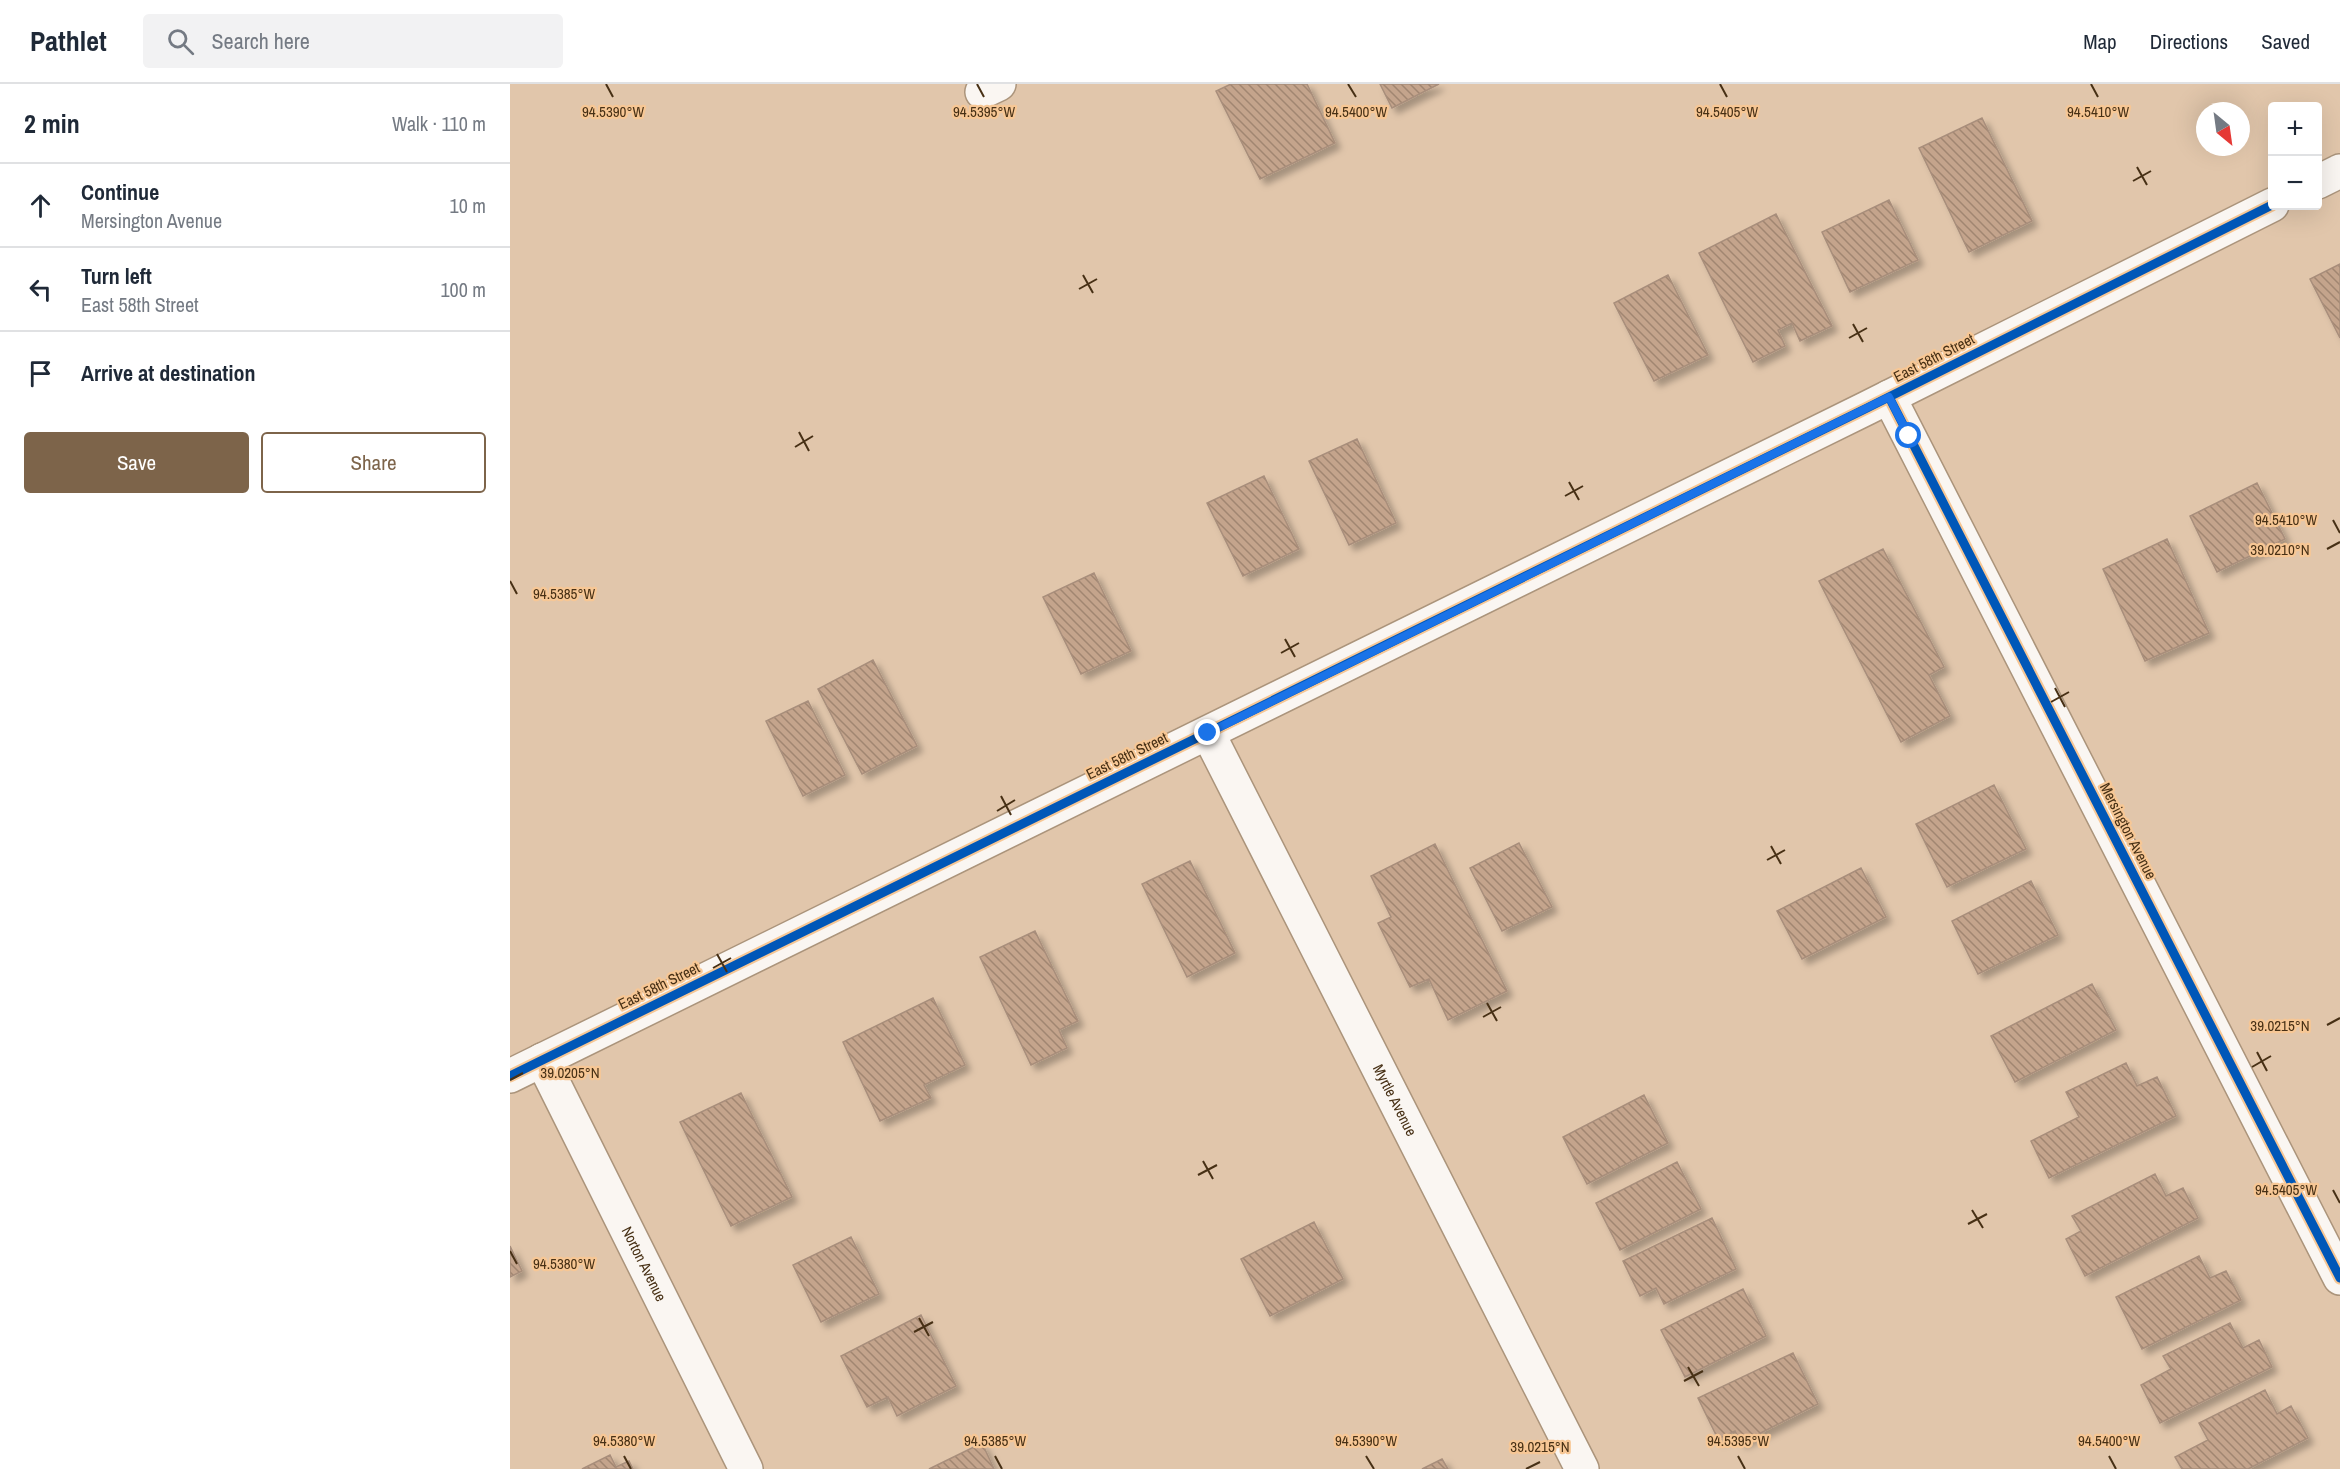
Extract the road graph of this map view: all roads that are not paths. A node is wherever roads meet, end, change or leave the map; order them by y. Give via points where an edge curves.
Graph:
1 (2340, 171) edge
2 (2322, 180) edge
3 (2268, 207) edge
4 (1889, 397) junction
5 (1208, 733) junction
6 (542, 1060) junction
7 (510, 1076) edge
8 (2340, 1278) edge
9 (746, 1469) edge
10 (1582, 1469) edge

1 - 2 street
3 - 4 street, East 58th Street
4 - 5 street, East 58th Street
4 - 8 street, Mersington Avenue
5 - 6 street, East 58th Street
5 - 10 street, Myrtle Avenue
6 - 7 street, East 58th Street
6 - 9 street, Norton Avenue

